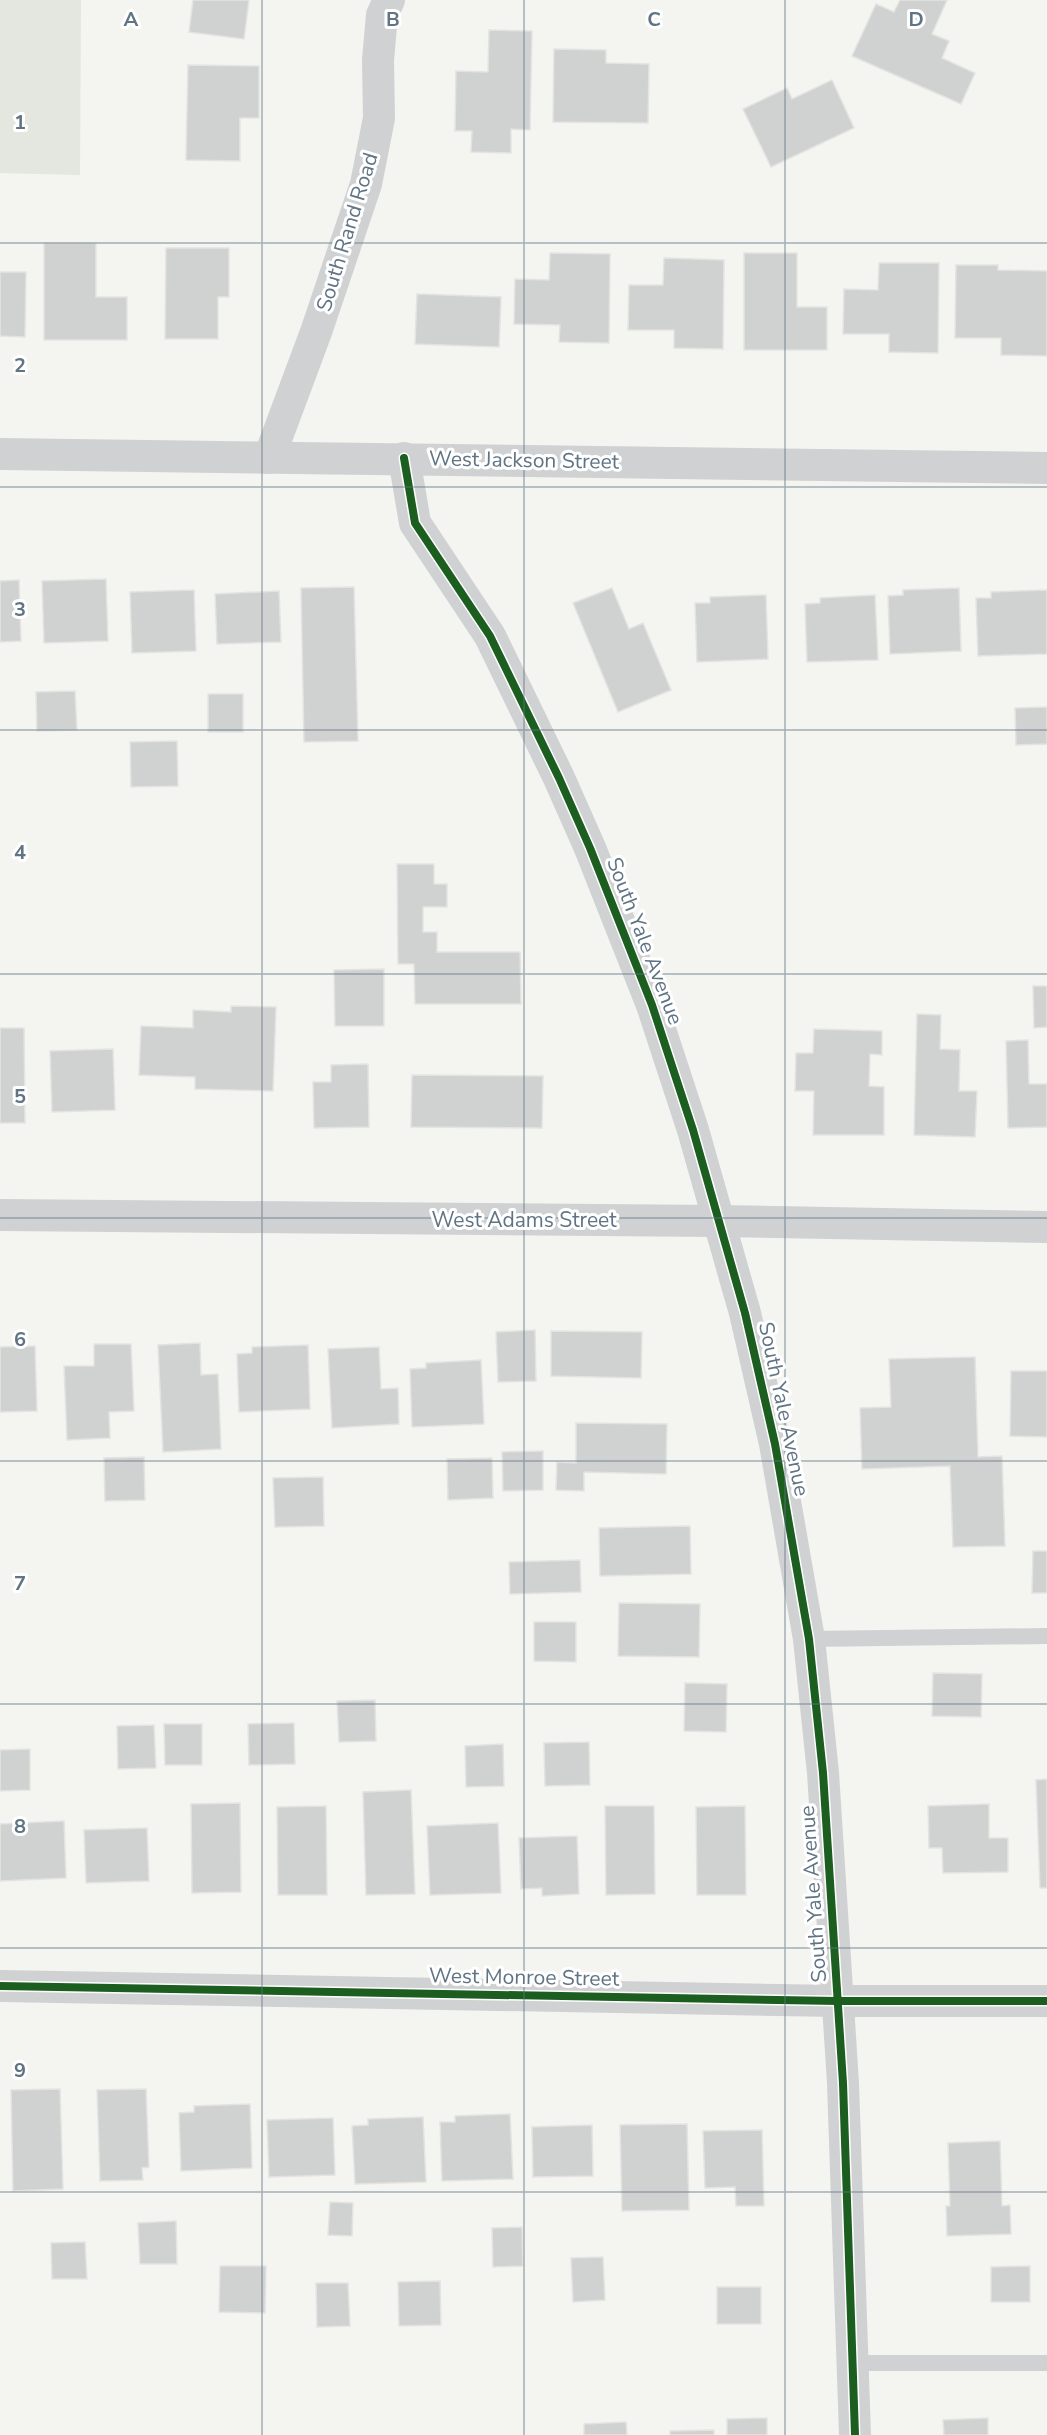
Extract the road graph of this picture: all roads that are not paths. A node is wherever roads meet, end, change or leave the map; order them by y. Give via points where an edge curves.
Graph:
1 (389, 0) edge
2 (0, 454) edge
3 (269, 458) junction
4 (404, 458) junction
5 (1047, 468) edge
6 (0, 1215) edge
7 (719, 1221) junction
8 (1047, 1227) edge
9 (1047, 1636) edge
10 (808, 1639) junction
11 (0, 1986) edge
12 (838, 2001) junction
13 (1047, 2001) edge
14 (853, 2363) junction
15 (1047, 2363) edge
16 (855, 2435) edge

1 - 3 street, South Rand Road via 382,15 379,118 366,184
2 - 3 street, West Jackson Street
3 - 4 street, West Jackson Street
4 - 5 street, West Jackson Street
4 - 7 street, South Yale Avenue via 415,523 490,636 590,848 652,1005
6 - 7 street, West Adams Street
7 - 8 street, West Adams Street
7 - 10 street, South Yale Avenue via 775,1444
9 - 10 lane
10 - 12 street, South Yale Avenue via 823,1773
11 - 12 street, West Monroe Street
12 - 13 street, West Monroe Street
12 - 14 street, South Yale Avenue
14 - 15 lane
14 - 16 street, South Yale Avenue

